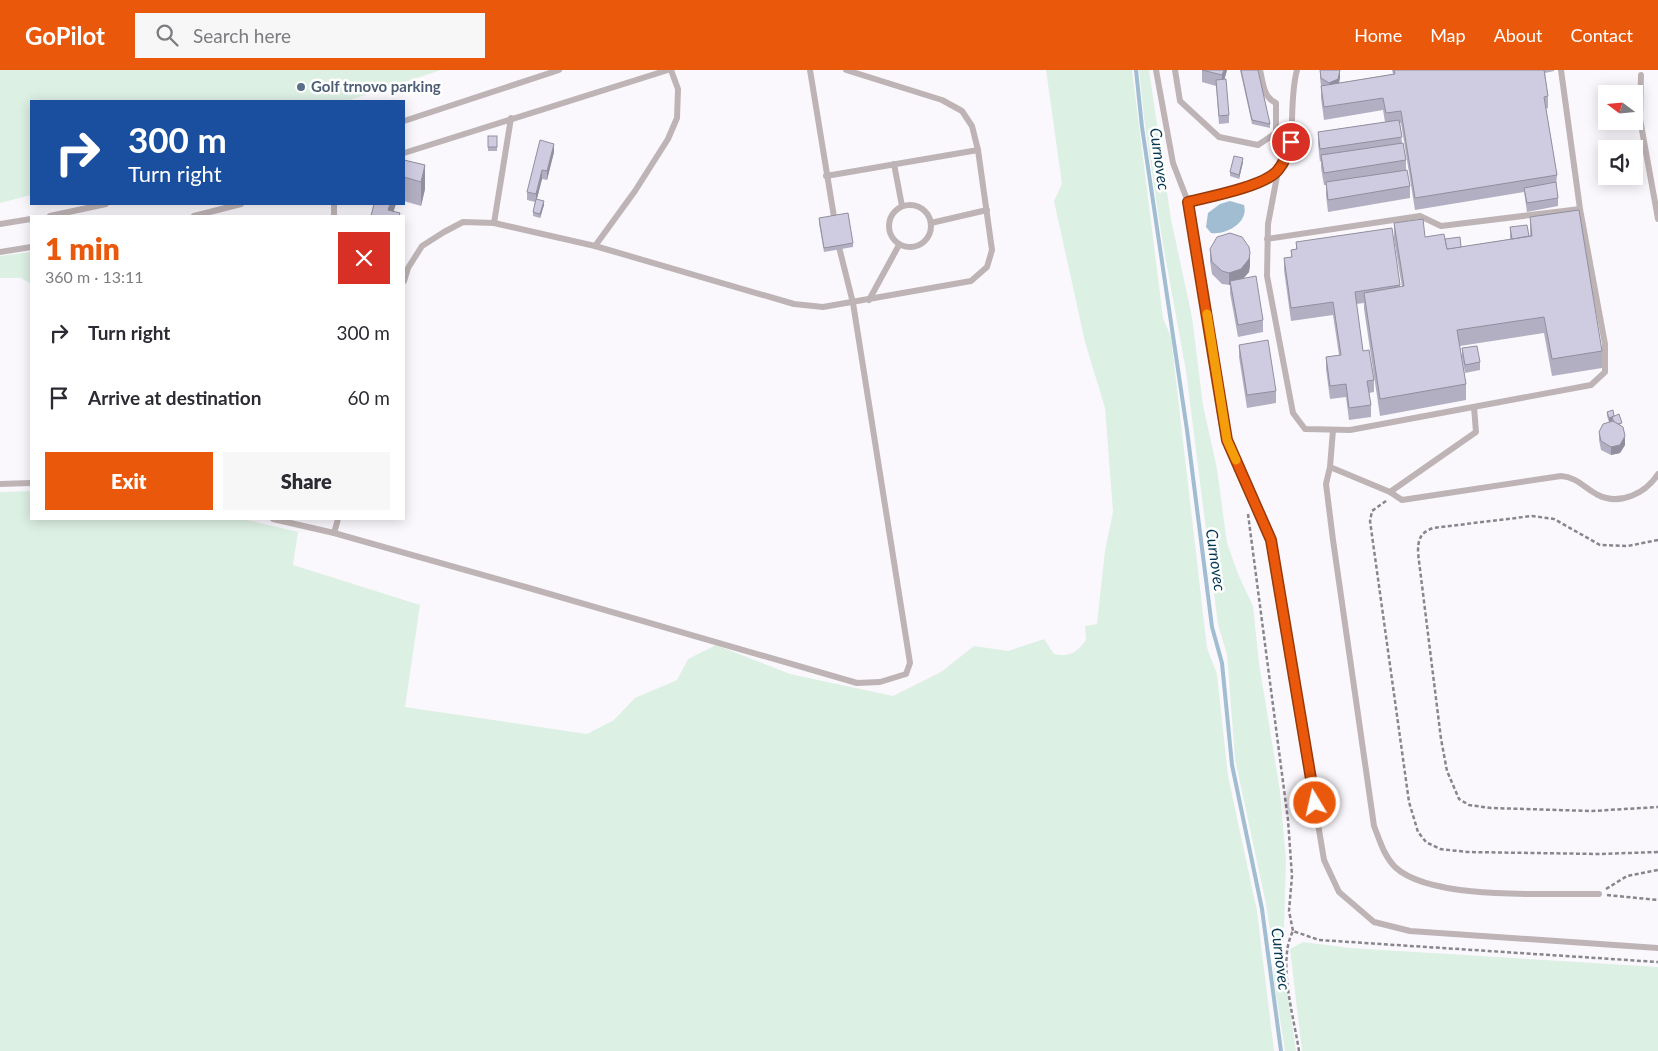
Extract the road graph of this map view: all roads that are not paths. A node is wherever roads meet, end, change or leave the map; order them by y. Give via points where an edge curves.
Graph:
1 (560, 70) edge
2 (669, 70) edge
3 (810, 70) edge
4 (846, 70) edge
5 (1156, 70) edge
6 (1175, 70) edge
7 (1260, 70) edge
8 (1296, 70) edge
9 (1560, 70) edge
10 (536, 74) edge
11 (1641, 75) dead end
12 (511, 118) junction
13 (405, 121) edge
14 (978, 150) junction
15 (405, 153) edge
16 (894, 164) junction
17 (1278, 171) junction
18 (826, 176) junction
19 (1188, 202) junction
20 (101, 205) edge
21 (238, 205) edge
22 (902, 206) junction
23 (987, 210) junction
24 (1580, 210) junction
25 (55, 215) edge
26 (198, 215) edge
27 (30, 219) edge
28 (1658, 219) edge
29 (931, 222) junction
30 (494, 223) junction
31 (0, 224) edge
32 (1267, 239) junction
33 (899, 245) junction
34 (595, 246) junction
35 (30, 247) edge
36 (0, 252) edge
37 (405, 278) edge
38 (869, 300) junction
39 (853, 302) junction
40 (1474, 407) junction
41 (1334, 430) junction
42 (1330, 468) junction
43 (1658, 474) edge
44 (30, 483) edge
45 (0, 484) edge
46 (1393, 494) junction
47 (278, 520) edge
48 (338, 520) edge
49 (334, 533) junction
50 (1598, 894) road end
51 (1658, 948) edge

1 - 10 lane
2 - 12 lane
2 - 34 lane via 678,89 677,118 668,139 635,191
3 - 18 lane
4 - 14 lane via 942,100 962,111 972,126
5 - 19 lane via 1173,163
6 - 7 lane via 1180,101 1219,137 1258,145 1276,133 1276,102 1270,100 1266,93
8 - 17 lane via 1291,142
9 - 24 lane
10 - 13 lane
11 - 28 lane via 1640,119
12 - 15 lane
12 - 30 lane
14 - 16 lane
14 - 23 lane
16 - 18 lane
16 - 22 lane
17 - 19 lane via 1271,178 1229,193
17 - 32 lane
18 - 39 lane
19 - 51 lane via 1227,440 1271,540 1324,860 1339,892 1374,922 1410,931
20 - 25 lane
21 - 26 lane
22 - 29 lane via 921,207
22 - 33 lane via 891,214 888,228
23 - 29 lane
23 - 38 lane via 992,250 987,267 971,281
24 - 32 lane via 1442,226 1420,216
24 - 40 lane via 1605,344 1605,372 1591,385
27 - 31 lane
29 - 33 lane via 925,241 912,247
30 - 34 lane
30 - 37 lane via 463,222 444,232 422,246
32 - 41 lane via 1267,276 1294,413 1305,429
33 - 38 lane
34 - 39 lane via 794,304 823,307
35 - 36 lane
38 - 39 lane
39 - 49 lane via 910,663 906,674 880,682 857,683
40 - 41 lane via 1350,430
40 - 46 lane via 1476,432
41 - 42 lane
42 - 46 lane
42 - 50 lane via 1326,484 1374,826 1386,855 1395,867 1425,884 1510,893
43 - 46 lane via 1643,490 1621,499 1598,495 1578,481 1561,476 1402,500
44 - 45 lane
47 - 49 lane
48 - 49 lane

